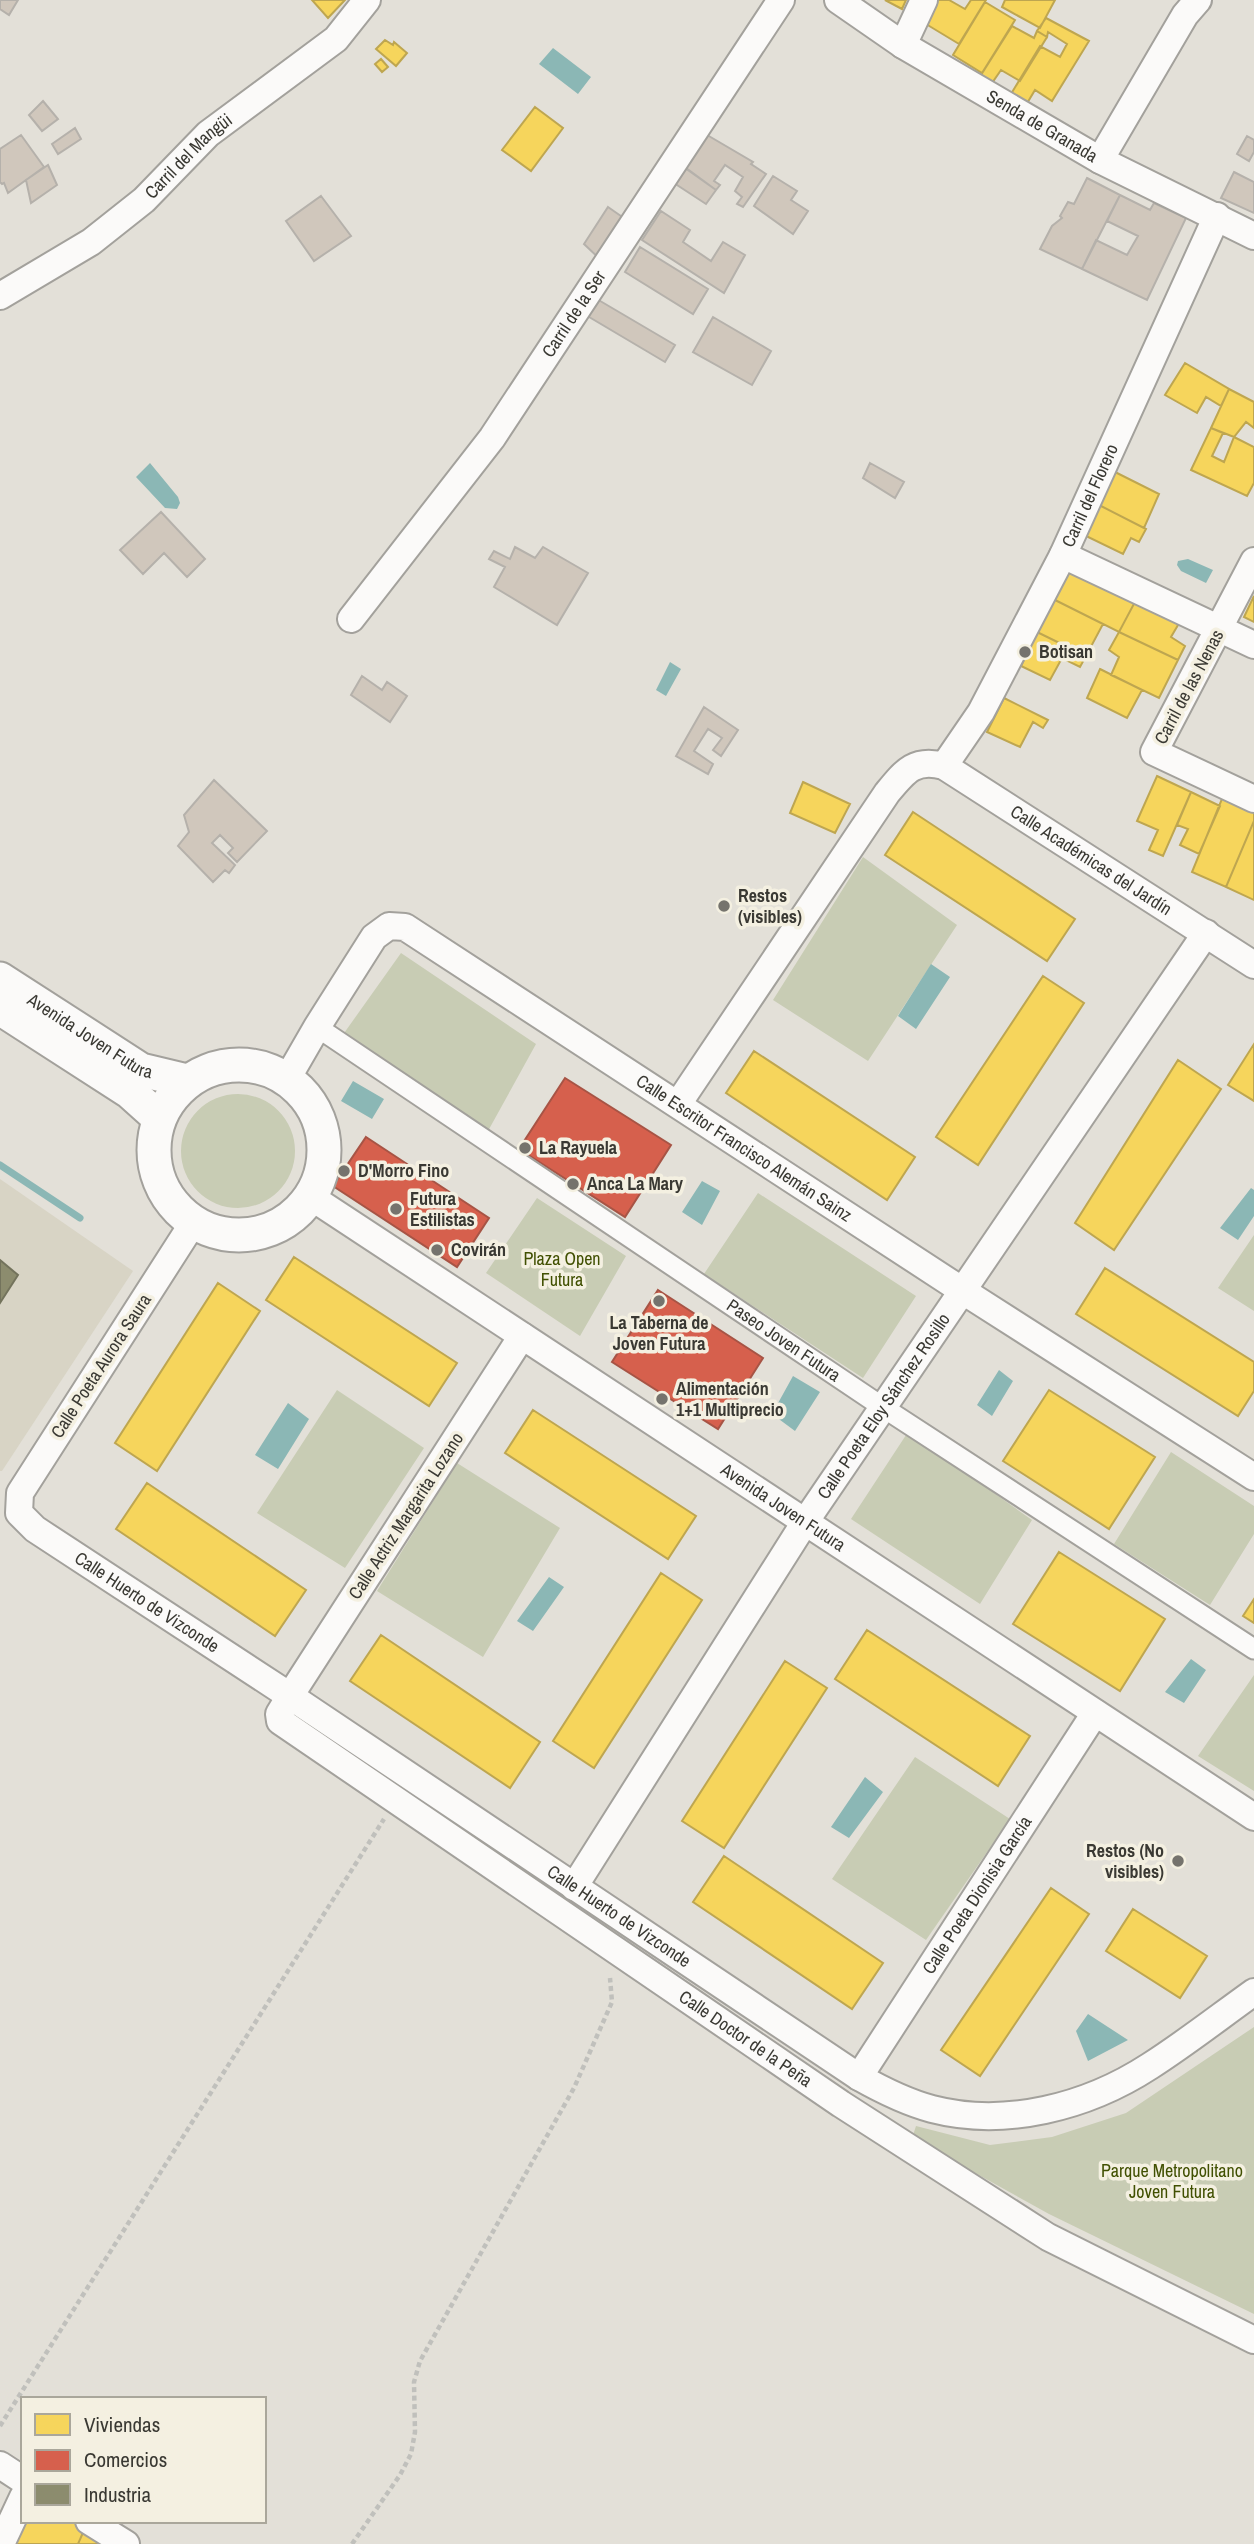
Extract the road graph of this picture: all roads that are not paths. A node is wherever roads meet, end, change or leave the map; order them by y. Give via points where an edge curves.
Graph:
1 (367, 0) edge
2 (781, 0) edge
3 (838, 0) edge
4 (924, 0) edge
5 (1198, 0) edge
6 (903, 45) junction
7 (1100, 159) junction
8 (1217, 216) junction
9 (1254, 236) edge
10 (0, 296) edge
11 (1063, 555) junction
12 (1254, 561) edge
13 (351, 619) dead end
14 (1220, 630) junction
15 (1254, 645) edge
16 (934, 764) junction
17 (1254, 799) edge
18 (1206, 933) junction
19 (1254, 965) edge
20 (0, 979) edge
21 (0, 1008) edge
22 (317, 1027) junction
23 (287, 1079) junction
24 (187, 1081) junction
25 (678, 1104) junction
26 (159, 1118) junction
27 (311, 1198) junction
28 (193, 1223) junction
29 (963, 1291) junction
30 (522, 1336) junction
31 (884, 1408) junction
32 (1253, 1472) edge
33 (10, 1516) edge
34 (806, 1522) junction
35 (1254, 1649) edge
36 (289, 1696) junction
37 (1095, 1713) junction
38 (1254, 1817) edge
39 (574, 1886) junction
40 (1254, 1992) edge
41 (859, 2077) junction
42 (1254, 2340) edge
43 (0, 2465) edge
44 (21, 2479) edge
45 (21, 2501) edge
46 (92, 2523) edge
47 (1, 2544) edge
48 (126, 2544) edge

1 - 10 street, Carril del Mangüi via 336,39 208,134 145,200 91,242
2 - 13 street, Carril de la Ser via 492,438
3 - 6 street, Senda de Granada
4 - 6 street
5 - 7 street
6 - 7 street, Senda de Granada
7 - 8 street, Senda de Granada
8 - 9 street, Senda de Granada
8 - 11 street, Carril del Florero
11 - 14 street
11 - 16 street, Carril del Florero via 987,701
12 - 14 street, Carril de las Nenas
14 - 15 street
14 - 17 street, Carril de las Nenas via 1154,752
16 - 18 street, Calle Académicas del Jardín
16 - 25 street via 906,772 887,793
18 - 19 street, Calle Académicas del Jardín
18 - 29 street, Calle Poeta Eloy Sánchez Rosillo
20 - 24 street, Avenida Joven Futura via 141,1070
21 - 26 street, Avenida Joven Futura via 130,1092
22 - 23 street, Calle Escritor Francisco Alemán Sainz
22 - 25 street, Calle Escritor Francisco Alemán Sainz via 374,937 389,926 405,927
22 - 31 street, Paseo Joven Futura
23 - 24 street via 254,1065 219,1066
23 - 27 street via 311,1102 323,1133 323,1167
24 - 26 street
25 - 29 street, Calle Escritor Francisco Alemán Sainz
26 - 28 street via 153,1143 155,1169 169,1200
27 - 28 street via 293,1217 270,1230 244,1236 218,1233
27 - 30 street, Avenida Joven Futura
28 - 33 street, Calle Poeta Aurora Saura via 32,1473
29 - 31 street, Calle Poeta Eloy Sánchez Rosillo
29 - 32 street, Calle Escritor Francisco Alemán Sainz
30 - 34 street, Avenida Joven Futura
30 - 36 street, Calle Actriz Margarita Lozano
31 - 34 street, Calle Poeta Eloy Sánchez Rosillo
31 - 35 street, Paseo Joven Futura
33 - 36 street, Calle Huerto de Vizconde via 26,1522
34 - 37 street, Avenida Joven Futura
34 - 39 street, Calle Poeta Eloy Sánchez Rosillo
36 - 39 street, Calle Huerto de Vizconde
36 - 42 street, Calle Doctor de la Peña via 279,1714 283,1725 841,2104 1048,2237
37 - 38 street, Avenida Joven Futura
37 - 41 street, Calle Poeta Dionisia García
39 - 41 street, Calle Huerto de Vizconde
40 - 41 street, Calle Huerto de Vizconde via 1149,2067 1110,2088 1042,2111 1002,2117 932,2109 889,2094
43 - 44 street
45 - 47 street
46 - 48 street

